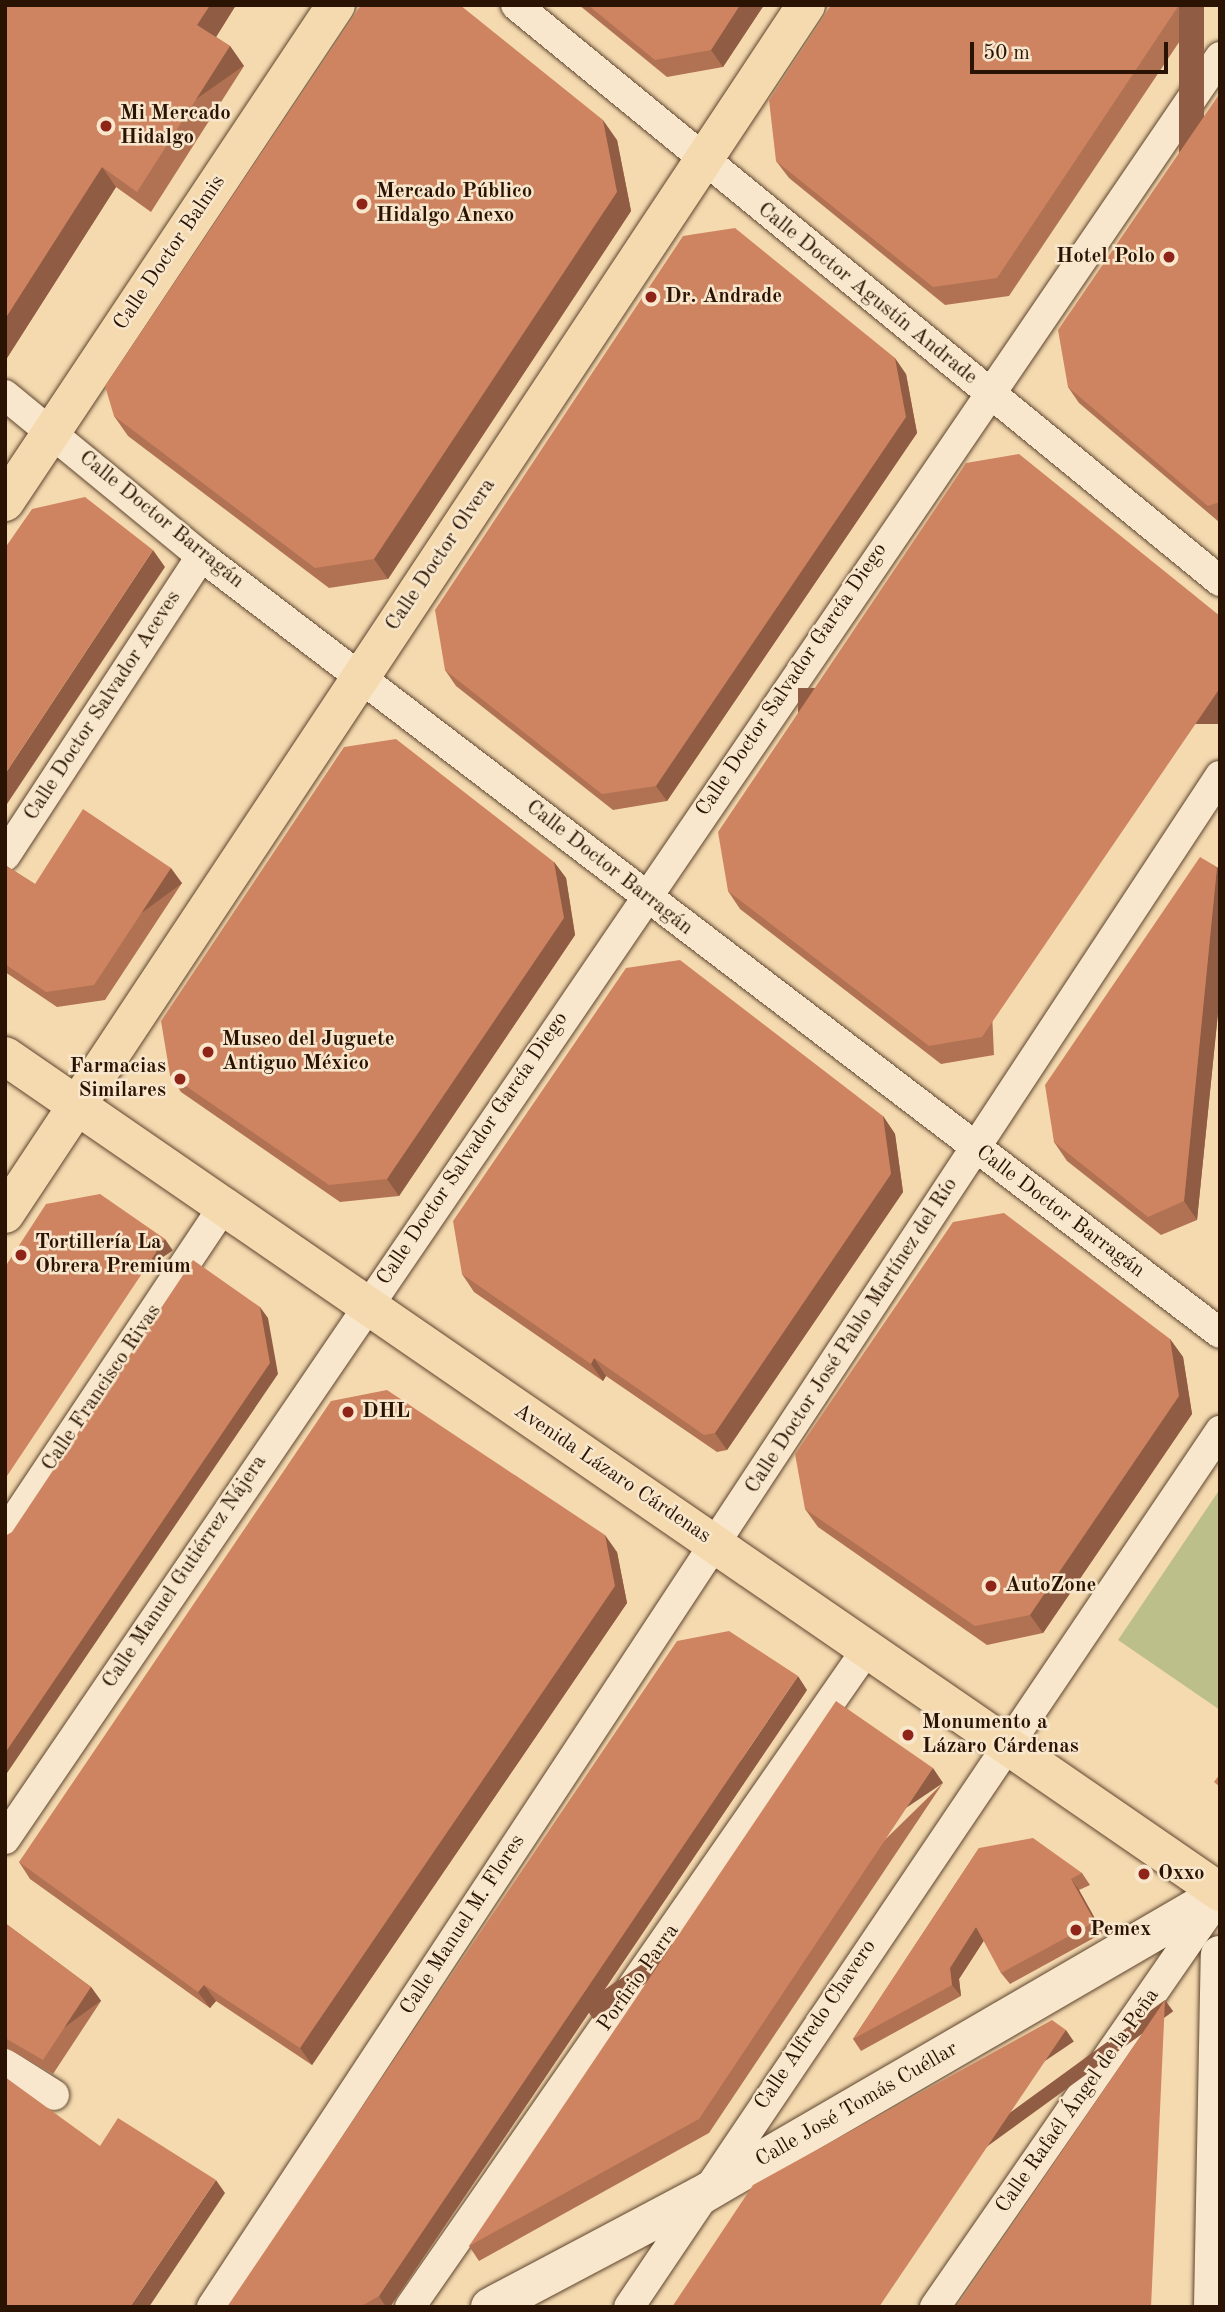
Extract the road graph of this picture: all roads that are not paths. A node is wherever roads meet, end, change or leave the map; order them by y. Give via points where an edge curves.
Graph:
1 (336, 5) edge
2 (516, 5) edge
3 (806, 5) edge
4 (1220, 57) edge
5 (702, 161) junction
6 (988, 391) junction
7 (5, 395) edge
8 (52, 430) junction
9 (5, 502) edge
10 (201, 556) junction
11 (1220, 580) edge
12 (360, 676) junction
13 (1220, 776) edge
14 (5, 856) edge
15 (645, 896) junction
16 (5, 1056) edge
17 (76, 1105) junction
18 (976, 1147) junction
19 (223, 1207) junction
20 (5, 1214) edge
21 (366, 1305) junction
22 (1220, 1333) edge
23 (1220, 1432) edge
24 (5, 1534) edge
25 (714, 1544) junction
26 (867, 1649) junction
27 (1005, 1744) junction
28 (5, 1839) edge
29 (1220, 1893) edge
30 (1220, 1955) edge
31 (5, 2064) edge
32 (54, 2095) dead end
33 (700, 2196) junction
34 (212, 2307) edge
35 (410, 2307) edge
36 (489, 2307) edge
37 (629, 2307) edge
38 (935, 2307) edge
39 (1213, 2307) edge

1 - 8 main road, Calle Doctor Balmis
2 - 5 street, Calle Doctor Agustín Andrade
3 - 5 main road, Calle Doctor Olvera
4 - 6 street, Calle Doctor Salvador García Diego
5 - 6 street, Calle Doctor Agustín Andrade
5 - 12 main road, Calle Doctor Olvera
6 - 11 street, Calle Doctor Agustín Andrade
6 - 15 street, Calle Doctor Salvador García Diego
7 - 8 street, Calle Doctor Barragán
8 - 9 main road, Calle Doctor Balmis
8 - 10 street, Calle Doctor Barragán
10 - 12 street, Calle Doctor Barragán
10 - 14 street, Calle Doctor Salvador Aceves
12 - 15 street, Calle Doctor Barragán
12 - 17 main road, Calle Doctor Olvera
13 - 18 street, Calle Doctor José Pablo Martínez del Río
15 - 18 street, Calle Doctor Barragán
15 - 21 street, Calle Doctor Salvador García Diego
16 - 17 main road, Avenida Lázaro Cárdenas
17 - 19 main road, Avenida Lázaro Cárdenas
17 - 20 main road, Calle Doctor Olvera
18 - 22 street, Calle Doctor Barragán
18 - 25 street, Calle Doctor José Pablo Martínez del Río
19 - 21 main road, Avenida Lázaro Cárdenas
19 - 24 street, Calle Francisco Rivas
21 - 25 main road, Avenida Lázaro Cárdenas
21 - 28 street, Calle Manuel Gutiérrez Nájera
23 - 27 street, Calle Alfredo Chavero
25 - 26 main road, Avenida Lázaro Cárdenas
25 - 34 street, Calle Manuel M. Flores
26 - 27 main road, Avenida Lázaro Cárdenas
26 - 35 street, Porfirio Parra
27 - 29 main road, Avenida Lázaro Cárdenas
27 - 33 street, Calle Alfredo Chavero
29 - 33 street, Calle José Tomás Cuéllar
29 - 38 street, Calle Rafaél Ángel de la Peña
30 - 39 street
31 - 32 street
33 - 36 street, Calle José Tomás Cuéllar
33 - 37 street, Calle Alfredo Chavero

